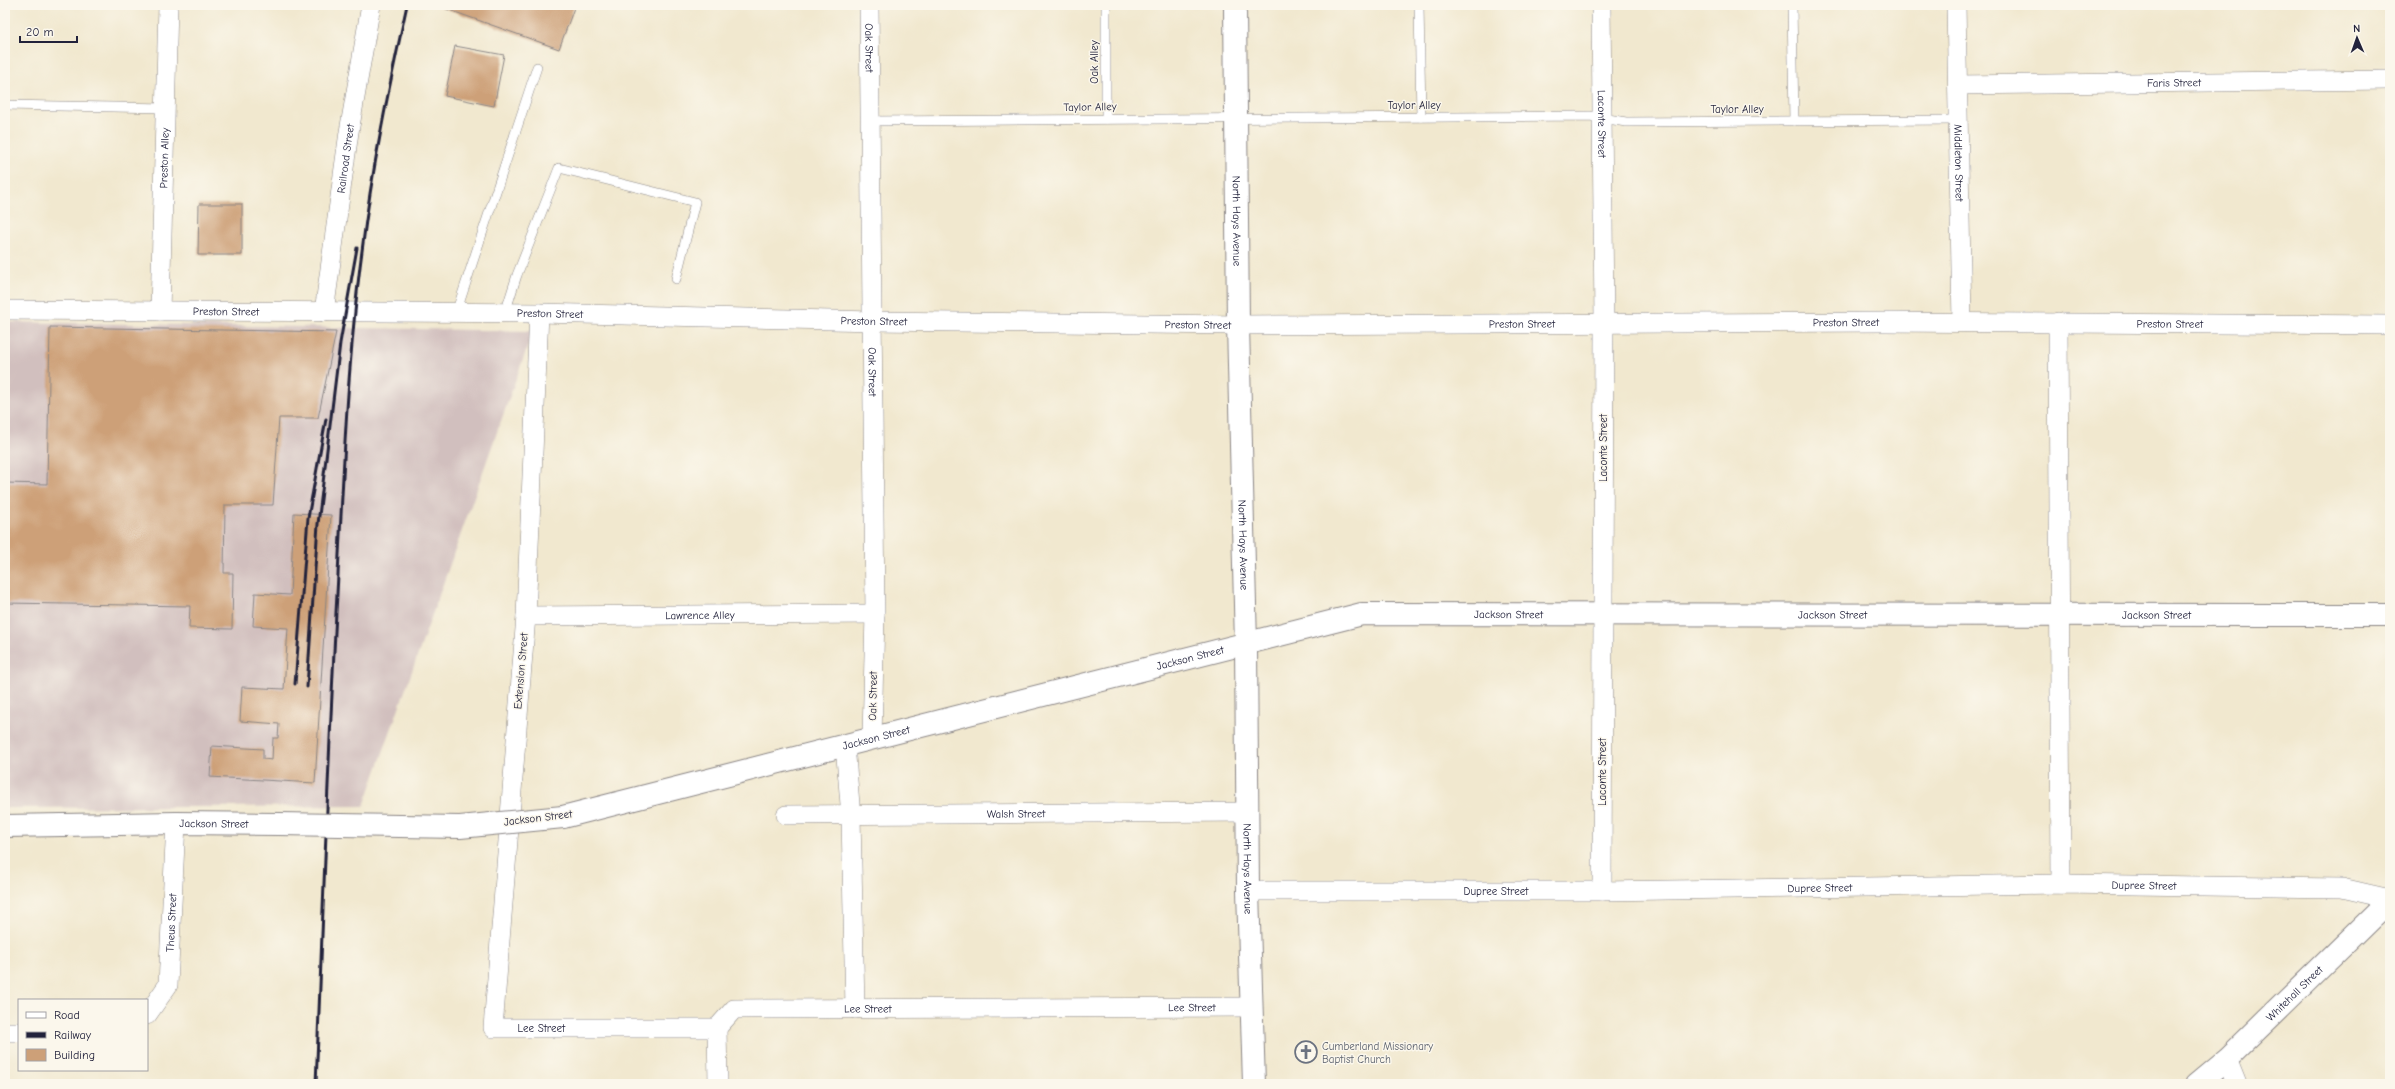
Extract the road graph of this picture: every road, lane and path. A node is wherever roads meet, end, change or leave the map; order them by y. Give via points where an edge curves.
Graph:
1 (168, 5) edge
2 (371, 5) edge
3 (869, 5) edge
4 (1106, 5) edge
5 (1235, 5) edge
6 (1419, 5) edge
7 (1601, 5) edge
8 (1792, 5) edge
9 (1956, 5) edge
10 (537, 67) dead end
11 (2390, 80) edge
12 (1958, 85) junction
13 (5, 105) edge
14 (167, 108) junction
15 (1421, 117) junction
16 (1237, 118) junction
17 (1602, 118) junction
18 (1106, 119) junction
19 (1959, 120) junction
20 (869, 121) junction
21 (1794, 121) junction
22 (676, 279) dead end
23 (5, 310) edge
24 (160, 311) junction
25 (324, 312) junction
26 (456, 313) junction
27 (505, 313) junction
28 (539, 313) junction
29 (874, 321) junction
30 (1604, 322) junction
31 (1962, 322) junction
32 (2058, 322) junction
33 (2390, 324) edge
34 (1238, 325) junction
35 (875, 614) junction
36 (1602, 614) junction
37 (2060, 615) junction
38 (2390, 615) edge
39 (526, 616) junction
40 (1246, 645) junction
41 (872, 738) junction
42 (845, 745) junction
43 (1247, 812) junction
44 (786, 815) dead end
45 (851, 816) junction
46 (176, 823) junction
47 (5, 826) edge
48 (2061, 884) junction
49 (1248, 891) junction
50 (1602, 891) junction
51 (2390, 899) edge
52 (1252, 1007) junction
53 (855, 1009) junction
54 (148, 1014) edge
55 (493, 1028) joint
56 (716, 1028) junction
57 (5, 1032) edge
58 (18, 1032) edge
59 (2226, 1059) junction
60 (718, 1084) edge
61 (1254, 1084) edge
62 (2197, 1084) edge
63 (2237, 1084) edge

1 - 14 street, Preston Alley
2 - 25 street, Railroad Street via 349,132
3 - 20 street, Oak Street
4 - 18 lane, Oak Alley
5 - 16 street, North Hays Avenue
6 - 15 lane
7 - 17 street, Laconte Street
8 - 21 lane
9 - 12 street, Middleton Street
10 - 26 lane
11 - 12 street, Faris Street
12 - 19 street, Middleton Street
13 - 14 lane
14 - 24 street, Preston Alley
15 - 16 lane, Taylor Alley
15 - 17 lane, Taylor Alley
16 - 18 lane, Taylor Alley
16 - 34 street, North Hays Avenue
17 - 21 lane, Taylor Alley via 1626,122
17 - 30 street, Laconte Street
18 - 20 lane, Taylor Alley
19 - 21 lane, Taylor Alley
19 - 31 street, Middleton Street
20 - 29 street, Oak Street
22 - 27 lane via 695,202 560,168 517,275
23 - 24 street, Preston Street
24 - 25 street, Preston Street
25 - 26 street, Preston Street
26 - 27 street, Preston Street
27 - 28 street, Preston Street
28 - 29 street, Preston Street
28 - 39 street, Extension Street
29 - 34 street, Preston Street
29 - 35 street, Oak Street
30 - 31 street, Preston Street
30 - 34 street, Preston Street
30 - 36 street, Laconte Street
31 - 32 street, Preston Street
32 - 33 street, Preston Street
32 - 37 street
34 - 40 street, North Hays Avenue
35 - 39 street, Lawrence Alley
35 - 41 street, Oak Street
36 - 37 street, Jackson Street
36 - 40 street, Jackson Street via 1362,614
36 - 50 street, Laconte Street
37 - 38 street, Jackson Street
37 - 48 street
39 - 55 street, Extension Street
40 - 41 street, Jackson Street
40 - 43 street, North Hays Avenue
41 - 42 street, Jackson Street
42 - 45 street
42 - 46 street, Jackson Street, bridge via 563,816 460,827
43 - 45 street, Walsh Street
43 - 49 street, North Hays Avenue
44 - 45 street, Walsh Street
45 - 53 street
46 - 47 street, Jackson Street
46 - 54 street, Theus Street via 168,985
48 - 50 street, Dupree Street
48 - 51 street, Dupree Street via 2342,888
49 - 50 street, Dupree Street
49 - 52 street, North Hays Avenue
51 - 59 street, Whitehall Street
52 - 53 street, Lee Street
52 - 61 street, North Hays Avenue
53 - 56 street, Lee Street via 734,1009
55 - 56 street, Lee Street
56 - 60 street
57 - 58 street
59 - 62 street, Whitehall Street
59 - 63 street

